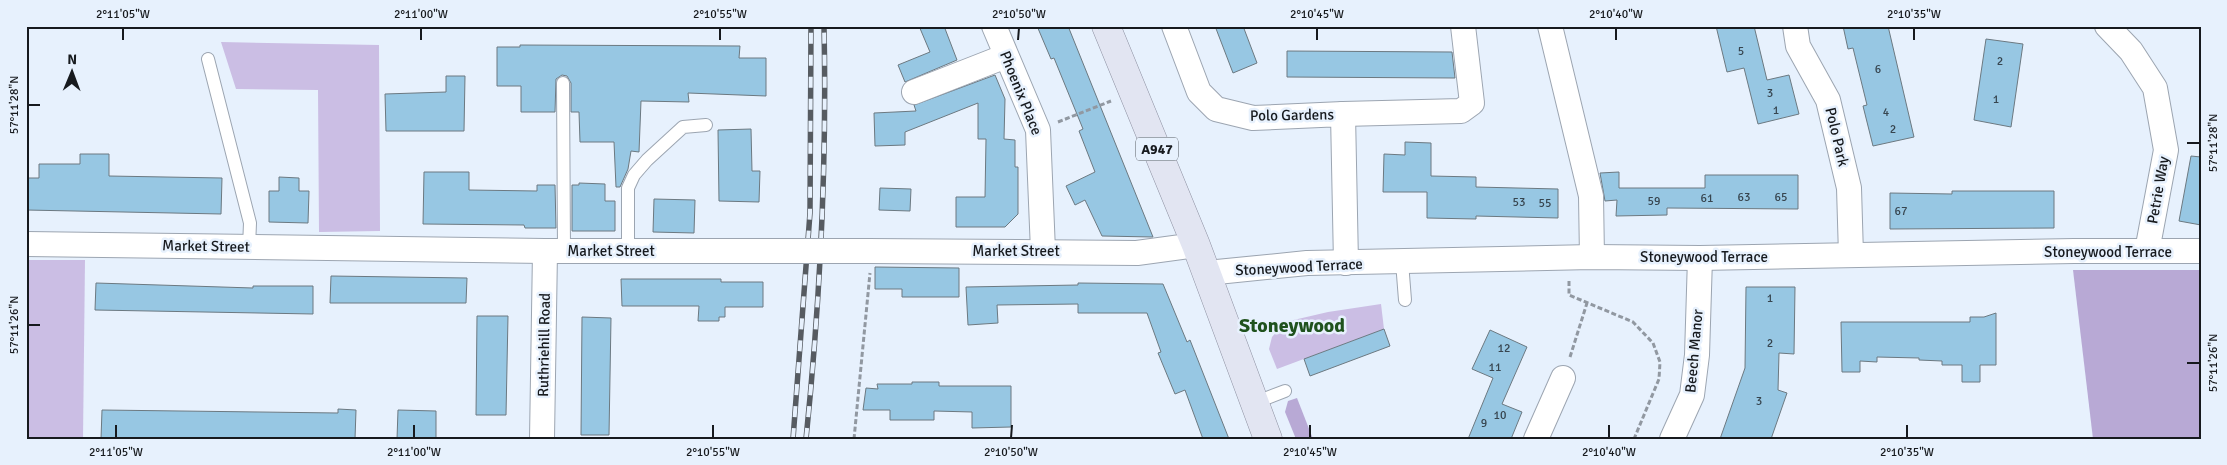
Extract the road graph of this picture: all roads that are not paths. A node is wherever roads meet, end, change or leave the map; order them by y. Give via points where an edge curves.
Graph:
1 (994, 26) edge
2 (1106, 26) edge
3 (1174, 26) edge
4 (1463, 26) edge
5 (1550, 26) edge
6 (1794, 26) edge
7 (2107, 26) edge
8 (1006, 56) junction
9 (208, 59) dead end
10 (563, 83) dead end
11 (914, 92) dead end
12 (1343, 114) junction
13 (706, 125) dead end
14 (26, 244) edge
15 (1196, 244) junction
16 (249, 247) junction
17 (554, 251) junction
18 (628, 251) junction
19 (1043, 251) junction
20 (2147, 251) junction
21 (2201, 251) edge
22 (1851, 255) junction
23 (1581, 258) junction
24 (1700, 258) junction
25 (1402, 262) junction
26 (1346, 263) junction
27 (1207, 273) junction
28 (1405, 300) dead end
29 (1562, 378) road end
30 (1285, 391) dead end
31 (1254, 403) junction
32 (542, 439) edge
33 (1268, 439) edge
34 (1536, 439) edge
35 (1672, 439) edge

1 - 8 street, Phoenix Place
2 - 15 main road, A947
3 - 12 street, Polo Gardens via 1199,92 1216,110 1253,118
4 - 12 street, Polo Gardens via 1472,103 1468,108 1461,111
5 - 23 street via 1591,196
6 - 22 street, Polo Park via 1798,46 1828,100 1850,196
7 - 20 street, Petrie Way via 2131,51 2154,88 2166,150
8 - 11 street
8 - 19 street, Phoenix Place via 1038,130
9 - 16 lane via 250,223
10 - 17 lane
12 - 26 street, Polo Gardens
13 - 18 lane via 683,128 634,175 628,188
14 - 16 street, Market Street
15 - 19 street, Market Street via 1137,253
15 - 27 main road, A947
16 - 17 street, Market Street
17 - 18 street, Market Street
17 - 32 street, Ruthriehill Road
18 - 19 street, Market Street, bridge
20 - 21 street, Stoneywood Terrace
20 - 22 street, Stoneywood Terrace
22 - 24 street, Stoneywood Terrace
23 - 24 street, Stoneywood Terrace
23 - 25 street, Stoneywood Terrace
24 - 35 street, Beech Manor via 1697,355 1692,395
25 - 26 street, Stoneywood Terrace
25 - 28 lane
26 - 27 street, Stoneywood Terrace via 1307,263
27 - 31 main road, A947
29 - 34 street
30 - 31 lane
31 - 33 main road, A947

